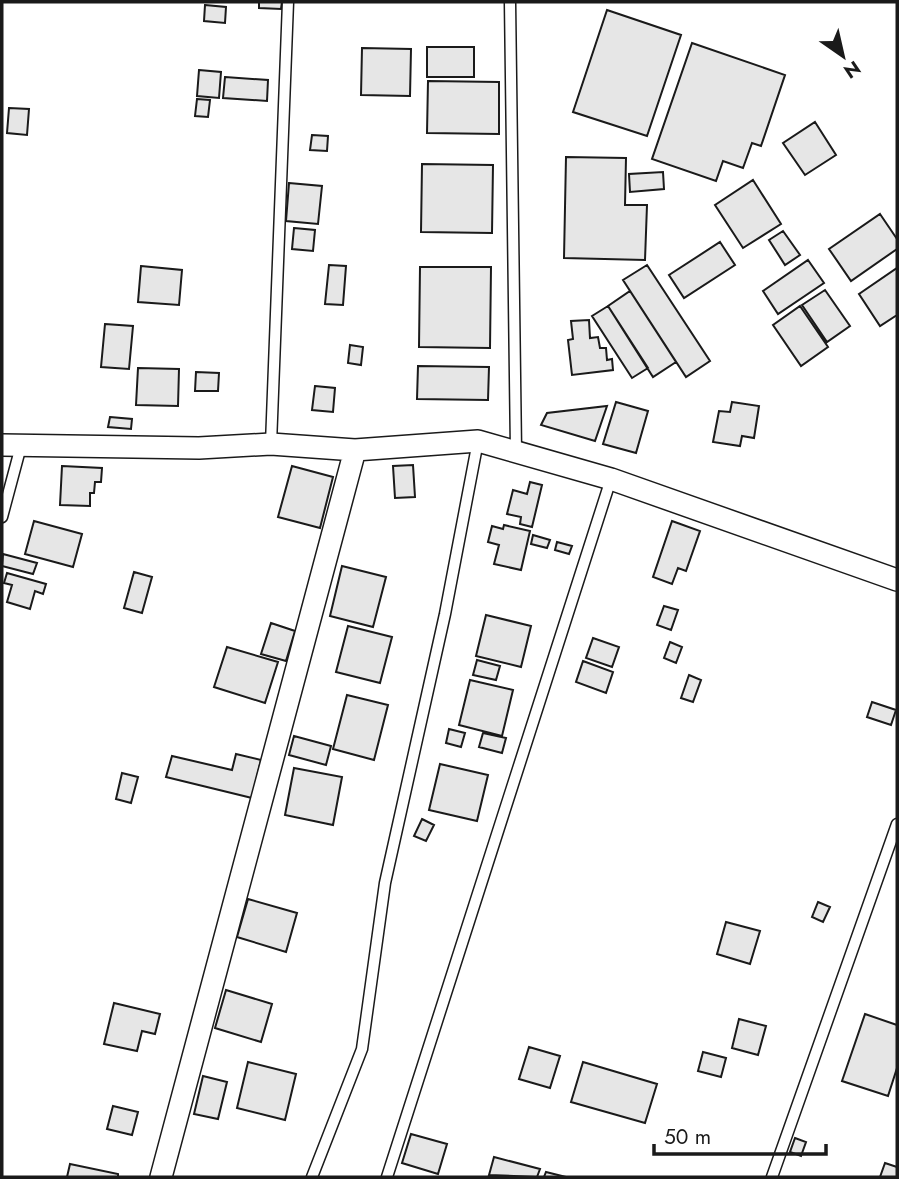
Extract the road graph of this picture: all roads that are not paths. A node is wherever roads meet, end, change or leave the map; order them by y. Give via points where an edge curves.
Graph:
1 (288, 2) edge
2 (510, 2) edge
3 (478, 441) junction
4 (271, 444) junction
5 (11, 446) edge
6 (355, 450) junction
7 (516, 451) junction
8 (611, 478) junction
9 (2, 517) edge
10 (897, 580) edge
11 (897, 824) edge
12 (161, 1177) edge
13 (312, 1177) edge
14 (387, 1177) edge
15 (772, 1177) edge

1 - 4 lane
2 - 7 lane
3 - 6 street
3 - 7 street
3 - 13 lane via 385,883 362,1049
4 - 5 street
4 - 6 street
5 - 9 lane
6 - 12 street
7 - 8 street
8 - 10 street
8 - 14 lane
11 - 15 lane

